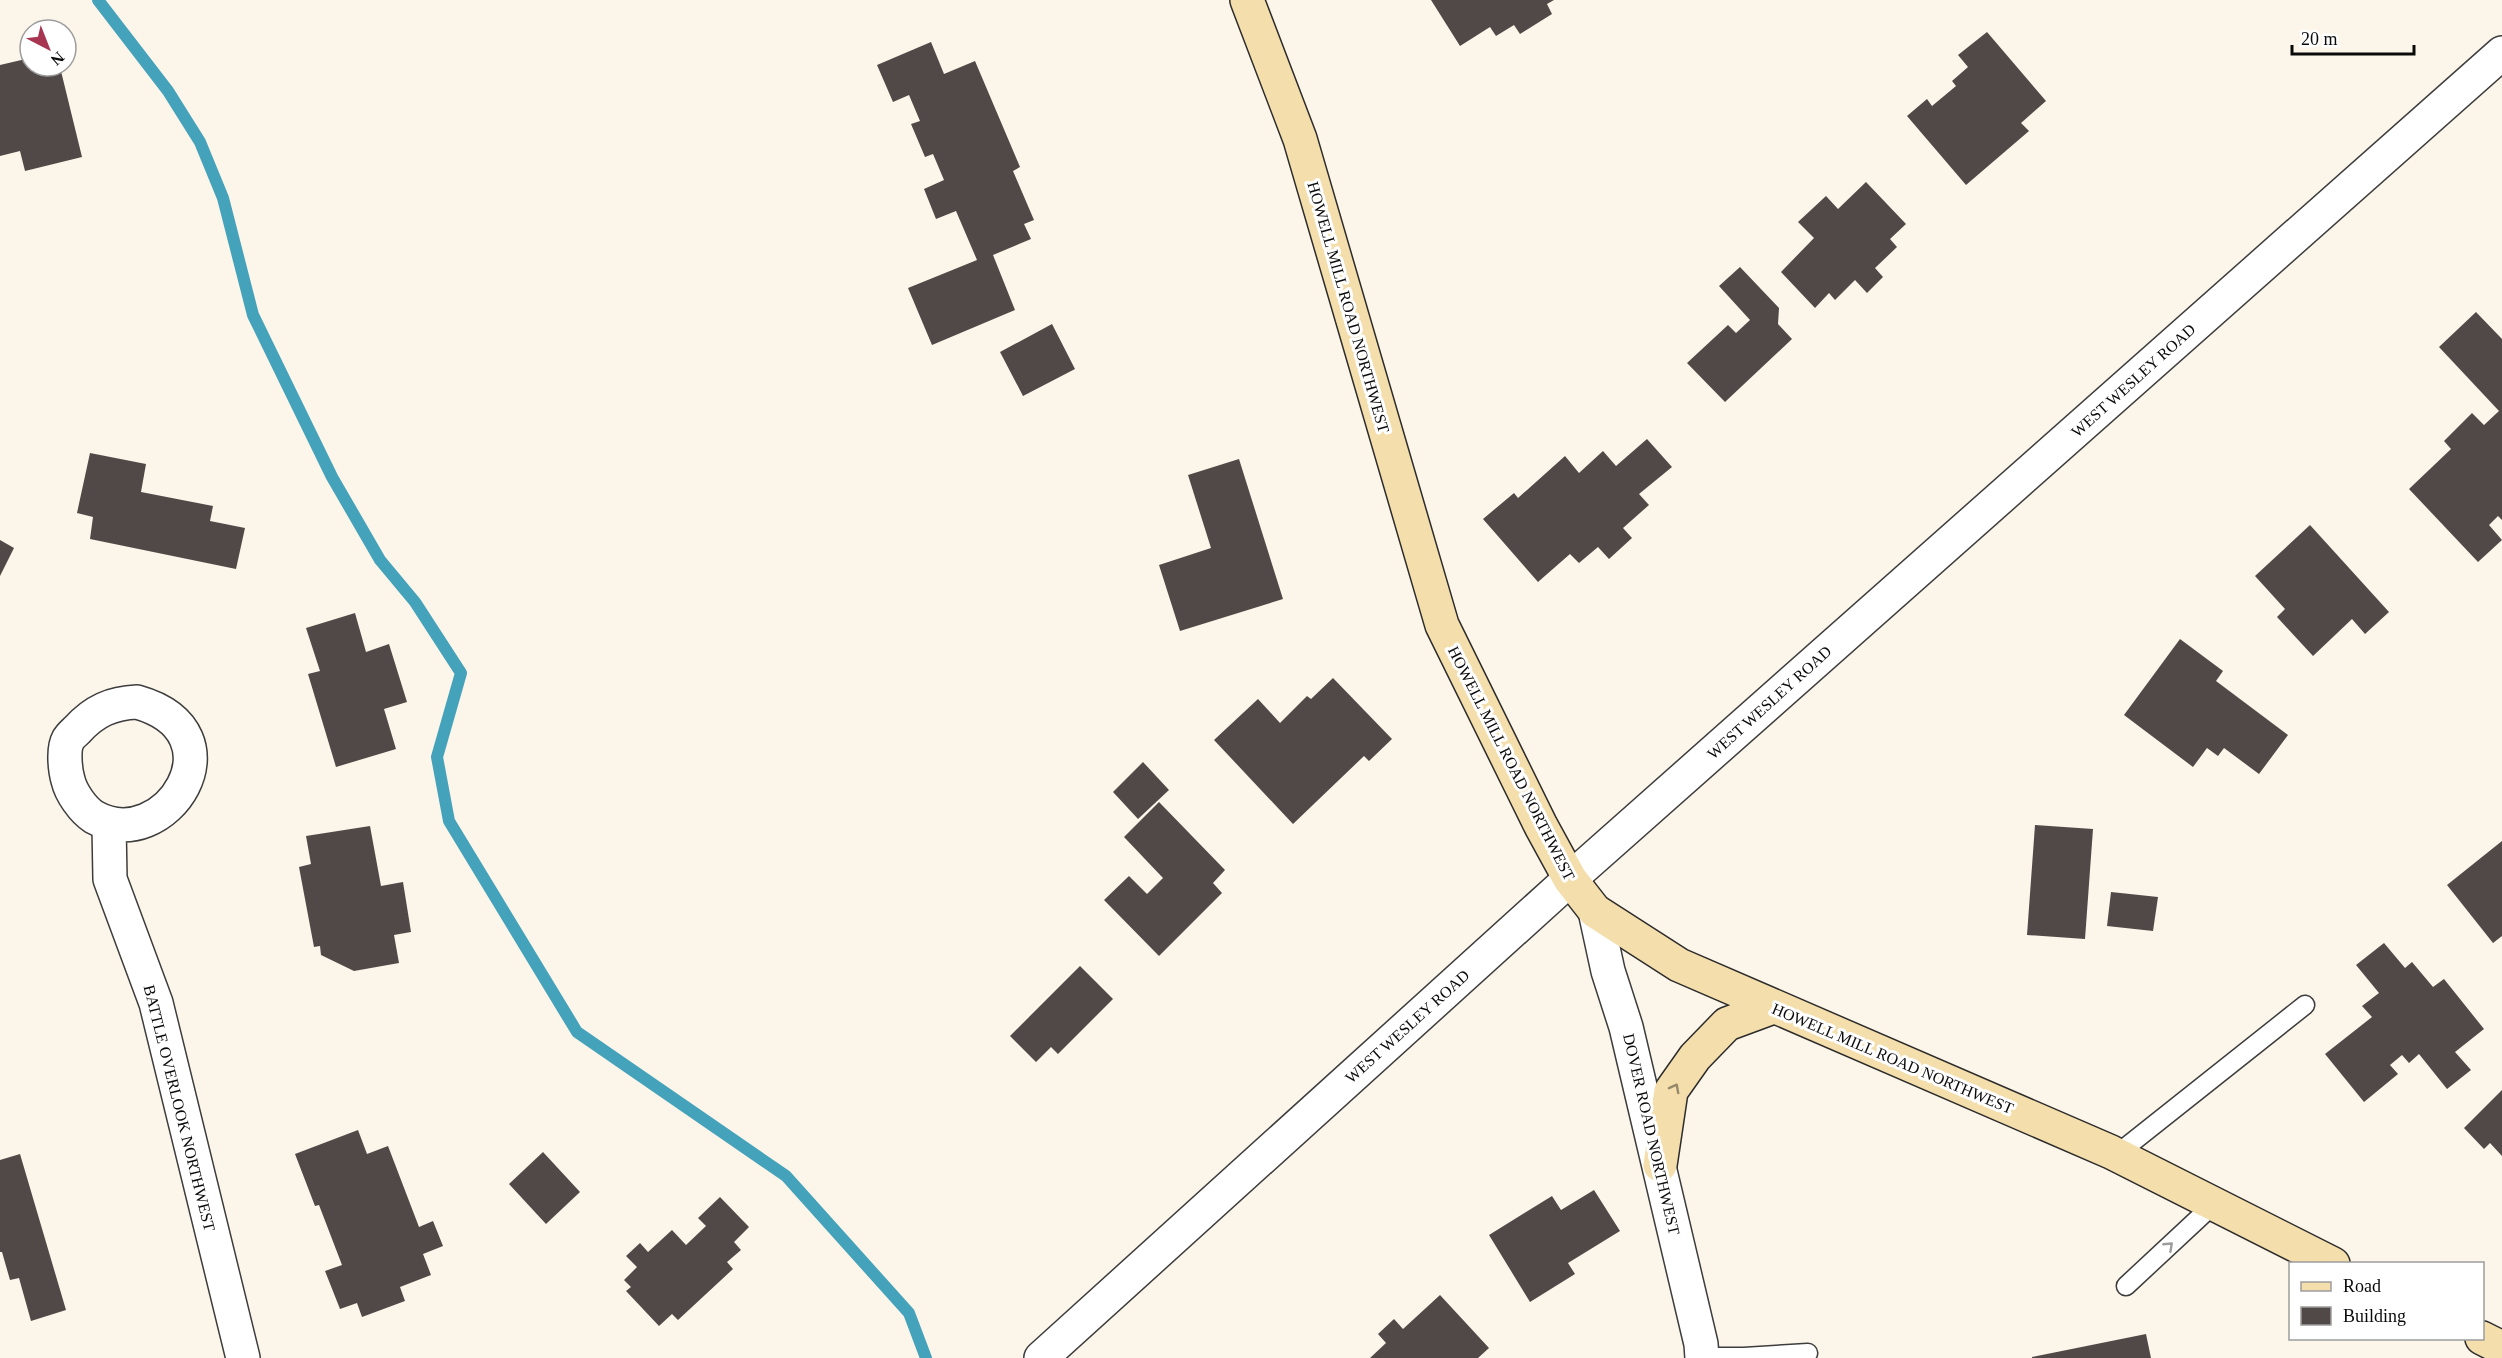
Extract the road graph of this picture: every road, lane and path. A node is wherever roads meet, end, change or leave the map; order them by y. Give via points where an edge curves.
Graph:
1 (1247, 0) edge
2 (2502, 53) edge
3 (109, 825) dead end
4 (1570, 879) junction
5 (1595, 911) junction
6 (2306, 1005) dead end
7 (1773, 1007) junction
8 (2116, 1155) junction
9 (1660, 1165) junction
10 (2214, 1204) junction
11 (2331, 1262) edge
12 (2126, 1286) dead end
13 (2484, 1339) edge
14 (2502, 1348) edge
15 (1808, 1353) dead end
16 (243, 1358) edge
17 (1041, 1358) edge
18 (1702, 1358) edge

1 - 4 main road, HOWELL MILL ROAD NORTHWEST via 1300,139 1442,625
2 - 4 street, WEST WESLEY ROAD
3 - 16 street, BATTLE OVERLOOK NORTHWEST via 111,879 156,1003
4 - 5 main road, HOWELL MILL ROAD NORTHWEST
4 - 17 street, WEST WESLEY ROAD
5 - 7 main road, HOWELL MILL ROAD NORTHWEST via 1679,965
5 - 9 street, DOVER ROAD NORTHWEST
6 - 8 lane
7 - 8 main road, HOWELL MILL ROAD NORTHWEST
9 -> 7 main road via 1671,1091 1689,1065 1727,1024
8 - 10 main road, HOWELL MILL ROAD NORTHWEST
9 - 18 street, DOVER ROAD NORTHWEST
10 - 11 main road, HOWELL MILL ROAD NORTHWEST
12 -> 10 lane
13 - 14 main road
15 - 18 lane

